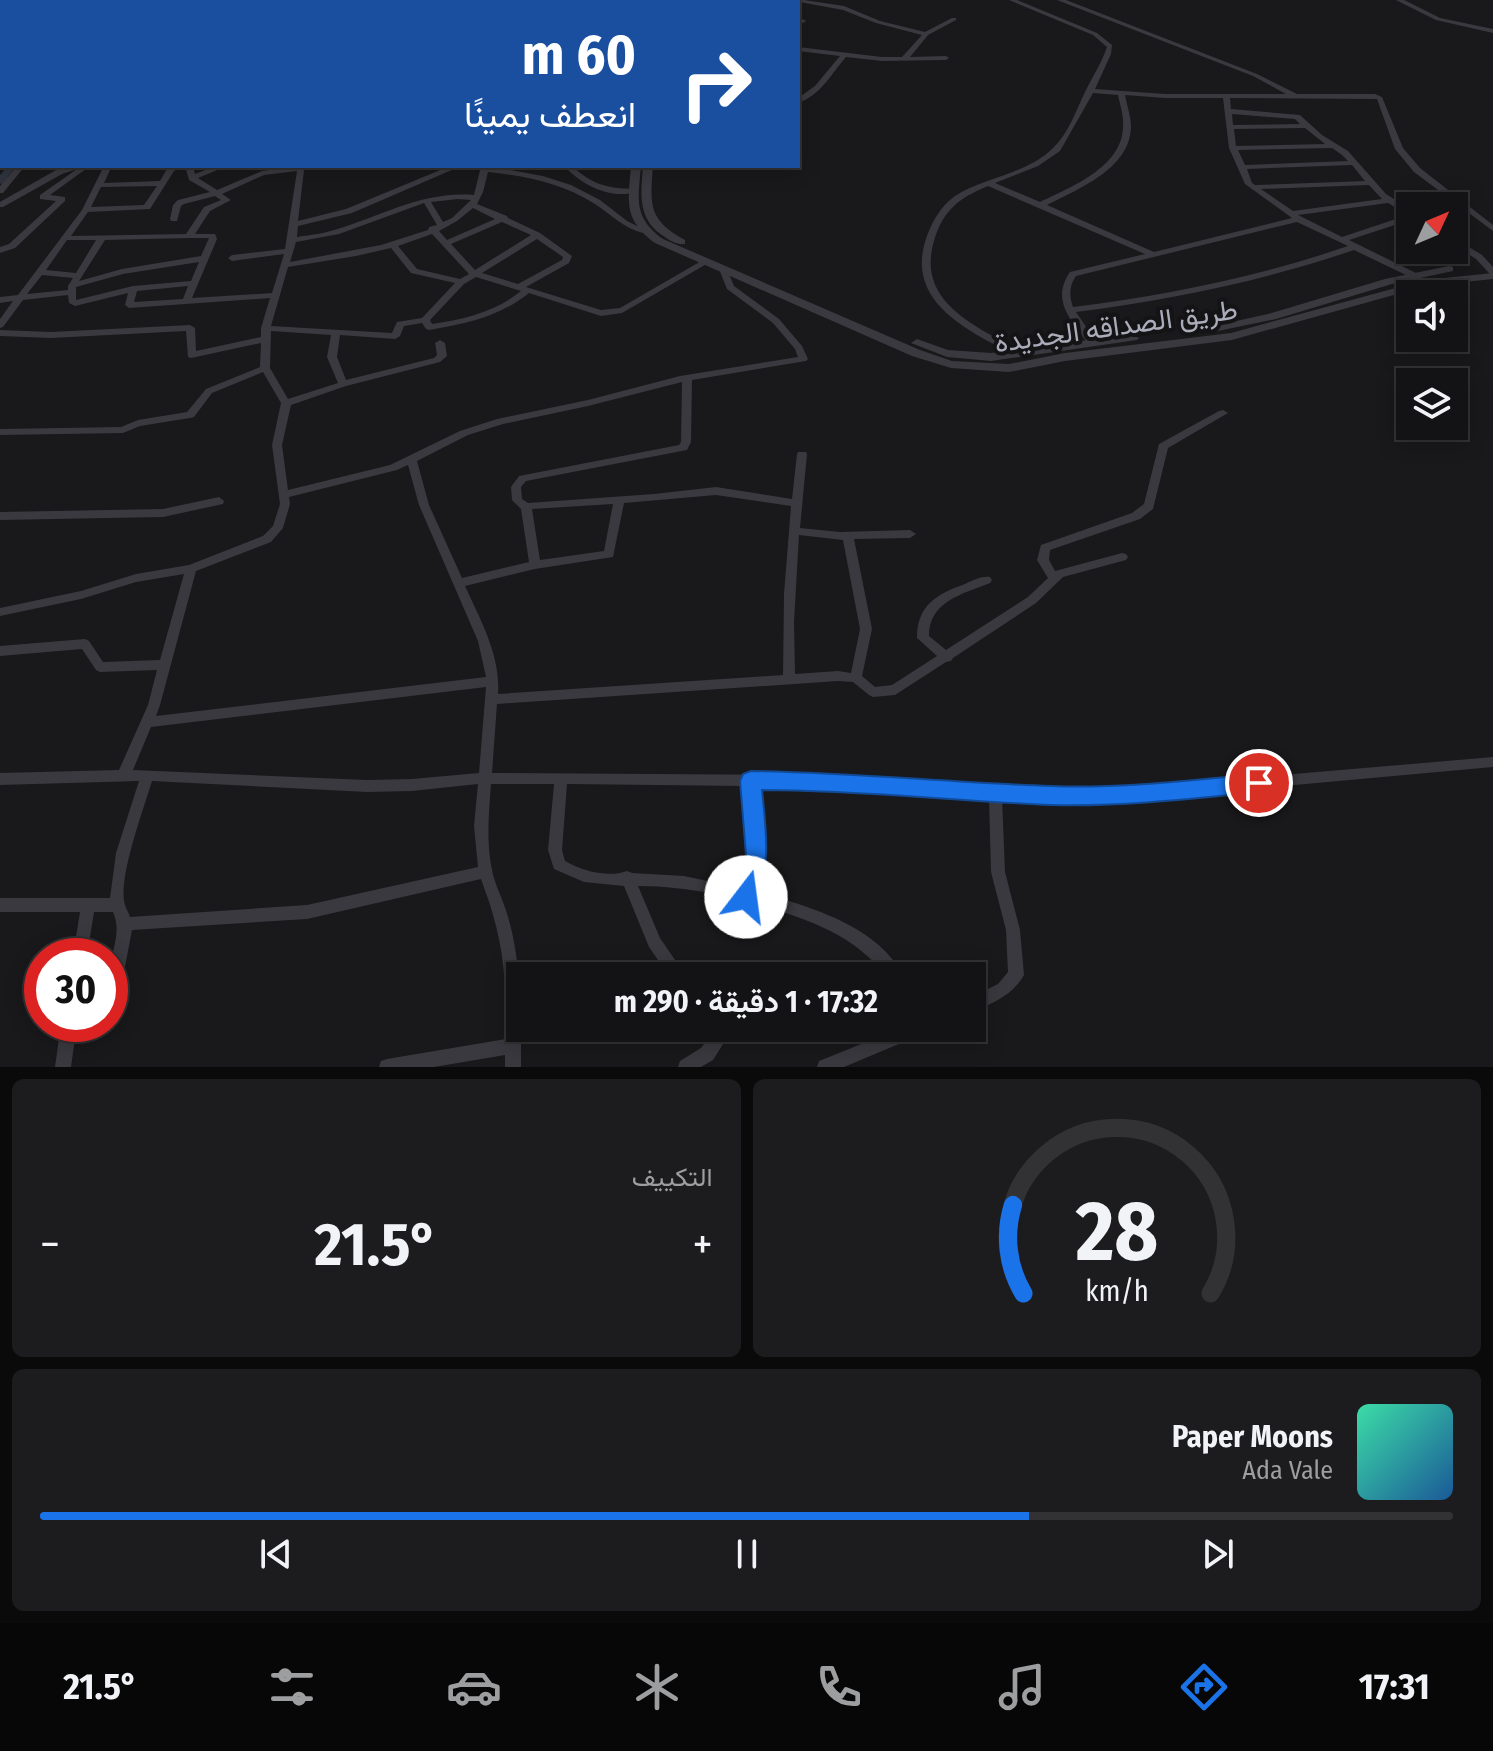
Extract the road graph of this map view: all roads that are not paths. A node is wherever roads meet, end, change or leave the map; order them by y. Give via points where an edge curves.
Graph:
1 (1012, 0) edge
2 (1060, 0) edge
3 (1399, 0) edge
4 (807, 1) edge
5 (954, 19) dead end
6 (1493, 31) edge
7 (926, 34) junction
8 (800, 49) edge
9 (844, 55) junction
10 (946, 58) dead end
11 (904, 59) junction
12 (1089, 91) junction
13 (1121, 94) junction
14 (1226, 96) junction
15 (1295, 96) junction
16 (800, 100) edge
17 (1227, 111) junction
18 (1307, 126) junction
19 (1229, 127) junction
20 (1334, 146) junction
21 (1233, 148) junction
22 (1354, 163) junction
23 (1240, 167) junction
24 (19, 168) edge
25 (72, 168) edge
26 (83, 168) edge
27 (107, 168) edge
28 (174, 168) edge
29 (190, 168) edge
30 (218, 168) edge
31 (290, 168) edge
32 (301, 168) edge
33 (452, 168) edge
34 (485, 168) edge
35 (570, 168) edge
36 (636, 168) edge
37 (648, 168) edge
38 (192, 178) junction
39 (163, 183) junction
40 (988, 183) junction
41 (1371, 183) junction
42 (99, 185) junction
43 (1254, 187) junction
44 (0, 191) edge
45 (634, 191) junction
46 (217, 193) junction
47 (426, 200) junction
48 (1390, 200) junction
49 (474, 201) junction
50 (1396, 204) edge
51 (0, 205) edge
52 (1041, 205) junction
53 (86, 210) junction
54 (1294, 216) junction
55 (504, 218) junction
56 (1480, 218) junction
57 (1493, 218) edge
58 (174, 219) dead end
59 (1396, 220) edge
60 (293, 225) junction
61 (436, 227) junction
62 (1493, 229) edge
63 (643, 231) junction
64 (537, 235) junction
65 (189, 236) junction
66 (67, 238) junction
67 (102, 238) junction
68 (1342, 240) junction
69 (446, 243) junction
70 (393, 245) junction
71 (290, 246) junction
72 (1354, 247) junction
73 (0, 250) edge
74 (1468, 252) edge
75 (1153, 254) junction
76 (205, 258) junction
77 (232, 258) dead end
78 (710, 259) junction
79 (284, 265) junction
80 (723, 269) junction
81 (1492, 271) edge
82 (40, 272) junction
83 (473, 273) junction
84 (1413, 275) junction
85 (1420, 280) edge
86 (1442, 280) edge
87 (461, 282) junction
88 (195, 283) junction
89 (73, 285) junction
90 (133, 289) junction
91 (522, 290) junction
92 (1396, 291) edge
93 (275, 295) junction
94 (0, 300) edge
95 (16, 300) junction
96 (187, 300) junction
97 (1070, 310) junction
98 (425, 320) junction
99 (0, 325) edge
100 (0, 333) edge
101 (336, 333) junction
102 (265, 334) junction
103 (440, 343) dead end
104 (1094, 348) junction
105 (1017, 353) junction
106 (1034, 363) junction
107 (265, 368) junction
108 (687, 378) junction
109 (343, 384) junction
110 (286, 403) junction
111 (1223, 413) dead end
112 (0, 432) edge
113 (802, 454) dead end
114 (411, 459) junction
115 (284, 495) junction
116 (219, 501) dead end
117 (619, 501) junction
118 (796, 503) junction
119 (526, 507) junction
120 (0, 516) edge
121 (793, 531) junction
122 (910, 534) dead end
123 (848, 537) junction
124 (1122, 557) dead end
125 (535, 565) junction
126 (191, 569) junction
127 (1054, 578) junction
128 (986, 580) dead end
129 (459, 583) junction
130 (0, 612) edge
131 (0, 651) edge
132 (947, 658) junction
133 (163, 665) junction
134 (856, 678) junction
135 (789, 679) junction
136 (493, 681) junction
137 (492, 699) junction
138 (148, 722) junction
139 (1493, 762) edge
140 (124, 775) junction
141 (147, 775) junction
142 (484, 778) junction
143 (561, 778) junction
144 (0, 779) edge
145 (751, 781) junction
146 (995, 791) junction
147 (485, 872) junction
148 (627, 877) junction
149 (746, 897) junction
150 (0, 905) edge
151 (117, 905) junction
152 (88, 907) junction
153 (124, 924) junction
154 (83, 938) edge
155 (122, 938) edge
156 (668, 962) edge
157 (883, 962) edge
158 (986, 998) edge
159 (66, 1042) edge
160 (717, 1042) edge
161 (886, 1042) edge
162 (513, 1046) junction
163 (63, 1067) edge
164 (387, 1067) edge
165 (513, 1067) edge
166 (686, 1067) edge
167 (825, 1067) edge

1 - 12 street via 1106,40 1110,52
2 - 15 street via 1255,75
3 - 6 street via 1438,19
4 - 7 street
5 - 7 street
7 - 11 street
8 - 9 street
9 - 11 street
9 - 16 street
10 - 11 street
12 - 13 street
12 - 40 street via 1060,147
13 - 14 street
13 - 52 street via 1127,127 1121,149 1093,179
14 - 15 street
14 - 17 street
15 - 56 street via 1378,97 1399,149 1417,170
17 - 18 street via 1292,115
17 - 19 street
18 - 19 street
18 - 20 street
19 - 21 street
20 - 21 street
20 - 22 street
21 - 23 street
22 - 23 street
22 - 41 street
23 - 43 street
24 - 44 street
25 - 51 street
26 - 73 street via 43,197 62,199 12,246
27 - 42 street
28 - 39 street
29 - 38 street
30 - 38 street
31 - 46 street via 262,173
32 - 60 street
33 - 60 street via 338,215
34 - 49 street
34 - 63 street via 555,179
35 - 45 street via 601,190
36 - 45 street
37 - 78 street, طريق الصداقه الجديدة via 648,218
38 - 46 street
39 - 42 street
39 - 53 street via 147,207
40 - 52 street
40 - 105 street via 956,198 941,215 923,272 944,306
41 - 43 street
41 - 48 street
42 - 53 street
43 - 54 street
45 - 63 street via 634,217
46 - 58 street via 178,203
46 - 65 street via 227,200 207,209
47 - 49 street via 454,195
47 - 61 street
47 - 71 street
48 - 50 street
48 - 54 street
49 - 55 street
49 - 61 street
52 - 75 street
53 - 66 street
54 - 68 street
54 - 75 street
55 - 64 street
55 - 69 street
56 - 57 street
56 - 62 street
59 - 68 street
60 - 71 street
61 - 69 street
61 - 70 street
63 - 78 street, طريق الصداقه الجديدة
64 - 83 street
64 - 91 street via 568,258
65 - 67 street
65 - 76 street via 213,236
66 - 67 street
66 - 82 street
67 - 89 street
68 - 72 street
69 - 83 street
70 - 79 street
70 - 87 street via 414,271
71 - 77 street
71 - 79 street
72 - 84 street
72 - 97 street via 1202,292
74 - 81 street
75 - 97 street via 1073,274 1064,290
76 - 88 street
76 - 89 street
78 - 80 street, طريق الصداقه الجديدة
78 - 91 street via 609,313
78 - 105 street, طريق الصداقه الجديدة via 927,347 969,356
79 - 93 street
80 - 106 street, طريق الصداقه الجديدة via 933,359 990,368
80 - 108 street via 730,287 776,321 804,358
81 - 84 street, طريق الصداقه الجديدة via 1449,269
81 - 86 street, طريق الصداقه الجديدة
82 - 89 street
82 - 95 street
83 - 87 street
83 - 91 street
84 - 85 street
84 - 104 street, طريق الصداقه الجديدة via 1251,322
87 - 98 street
88 - 90 street
88 - 96 street
89 - 90 street via 75,303
89 - 95 street
90 - 96 street via 129,305
91 - 98 street via 504,310 480,318 429,327
92 - 104 street, طريق الصداقه الجديدة via 1246,333
93 - 96 street
93 - 102 street
94 - 95 street
95 - 99 street
97 - 104 street
98 - 101 street via 403,323 392,337
100 - 102 street via 190,328 191,355
101 - 102 street
101 - 109 street via 332,357
102 - 107 street
103 - 109 street via 442,356 437,360
104 - 105 street, طريق الصداقه الجديدة
104 - 106 street, طريق الصداقه الجديدة
105 - 106 street
107 - 110 street
107 - 112 street via 209,391 190,415 123,430
108 - 114 street via 501,421
108 - 119 street via 683,448 523,478 516,487 517,500
109 - 110 street
110 - 115 street via 277,445
111 - 127 street via 1163,446 1153,500 1142,511 1045,548 1043,560
113 - 118 street
114 - 115 street
114 - 129 street via 424,505
115 - 126 street via 278,528 267,539
116 - 120 street via 163,513
117 - 118 street via 716,491
117 - 119 street
117 - 125 street via 609,554
118 - 121 street
119 - 125 street
121 - 123 street
121 - 135 street
122 - 123 street
123 - 134 street via 866,629
124 - 127 street
125 - 129 street
126 - 130 street
126 - 133 street
127 - 132 street via 1032,600
128 - 132 street via 938,600 929,613 923,638
129 - 136 street via 484,641
131 - 133 street via 85,644 100,667
132 - 134 street via 884,693 873,692
133 - 138 street
134 - 135 street
135 - 137 street
136 - 137 street
136 - 138 street
137 - 142 street
138 - 140 street
139 - 146 street via 1146,794
140 - 141 street
140 - 144 street
141 - 142 street via 367,786
141 - 151 street via 128,836
142 - 143 street
142 - 147 street
143 - 145 street
143 - 148 street via 555,850 559,865 592,878
145 - 146 street
145 - 149 street via 757,855
146 - 158 street via 998,872 1013,930 1016,975
147 - 153 street via 307,912
147 - 162 street via 510,958
148 - 149 street via 671,880
148 - 156 street
149 - 157 street via 832,923
150 - 152 street
151 - 152 street
151 - 153 street
152 - 154 street
153 - 155 street
159 - 163 street
160 - 166 street
161 - 167 street
162 - 164 street
162 - 165 street

